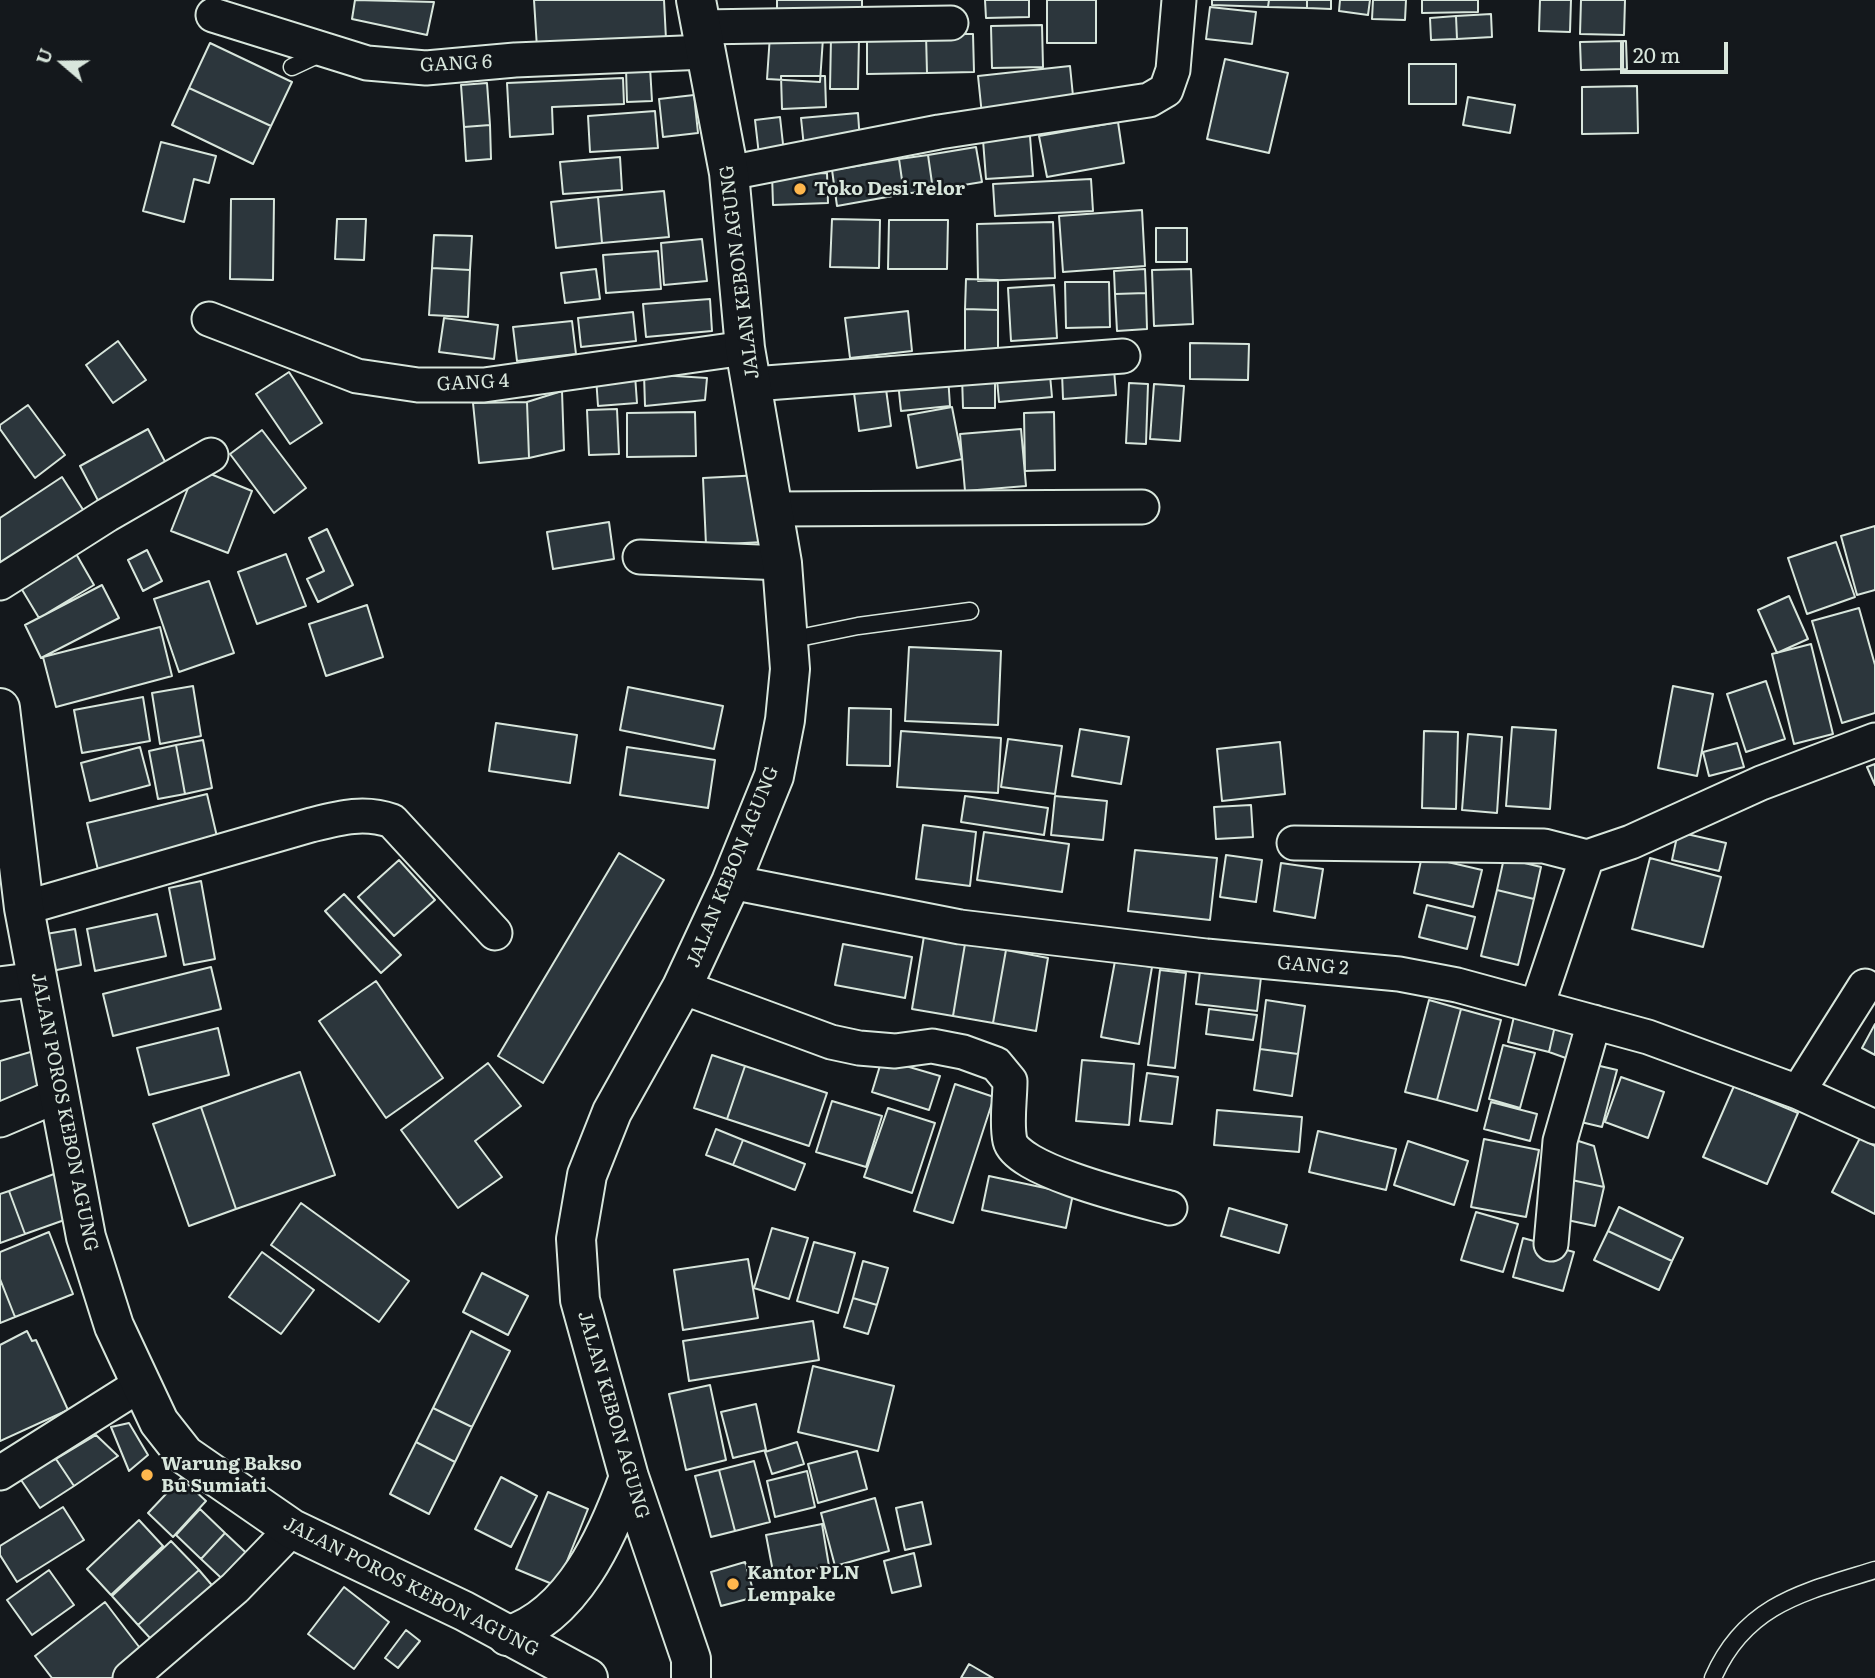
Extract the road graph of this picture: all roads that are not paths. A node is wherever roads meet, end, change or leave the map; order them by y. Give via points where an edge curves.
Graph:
1 (1179, 0) edge
2 (214, 15) dead end
3 (951, 23) dead end
4 (701, 26) edge
5 (326, 51) junction
6 (292, 68) dead end
7 (729, 173) junction
8 (209, 319) dead end
9 (1124, 356) dead end
10 (749, 366) junction
11 (211, 455) dead end
12 (1142, 507) dead end
13 (775, 509) junction
14 (640, 557) dead end
15 (782, 563) junction
16 (0, 583) edge
17 (970, 611) dead end
18 (789, 640) junction
19 (0, 708) edge
20 (1875, 740) edge
21 (1294, 843) dead end
22 (1587, 857) junction
23 (731, 882) junction
24 (24, 908) junction
25 (495, 933) dead end
26 (37, 979) junction
27 (0, 984) edge
28 (1866, 986) dead end
29 (682, 987) junction
30 (1537, 1006) junction
31 (1594, 1022) junction
32 (1798, 1092) junction
33 (59, 1095) junction
34 (0, 1120) edge
35 (1875, 1127) edge
36 (1170, 1209) dead end
37 (1551, 1244) dead end
38 (141, 1384) junction
39 (0, 1473) edge
40 (629, 1477) junction
41 (292, 1529) junction
42 (1875, 1570) edge
43 (508, 1636) junction
44 (697, 1672) edge
45 (130, 1678) edge
46 (588, 1678) edge
47 (1713, 1678) edge

1 - 7 street via 1173,70 1166,90 1149,100 939,132
2 - 5 street, GANG 6
3 - 4 street, GANG 6
4 - 5 street, GANG 6 via 527,60 426,68 367,64
4 - 7 main road, JALAN KEBON AGUNG
5 - 6 lane
7 - 10 main road, JALAN KEBON AGUNG
8 - 10 street, GANG 4 via 357,376 418,385 484,385
9 - 10 street, GANG 4
10 - 13 main road, JALAN KEBON AGUNG
11 - 16 street
12 - 13 street
13 - 15 main road, JALAN KEBON AGUNG
14 - 15 street
15 - 18 main road, JALAN KEBON AGUNG
17 - 18 lane
18 - 23 main road, JALAN KEBON AGUNG via 786,720 774,776
19 - 24 main road, JALAN POROS KEBON AGUNG
20 - 22 street
21 - 22 street via 1544,846
22 - 30 street
23 - 29 main road, JALAN KEBON AGUNG
23 - 30 street, GANG 2 via 960,927 1399,974
24 - 25 street via 312,825 348,816 377,816 392,821
24 - 26 main road, JALAN POROS KEBON AGUNG
26 - 27 street
26 - 33 main road, JALAN POROS KEBON AGUNG
28 - 32 street
29 - 36 street via 831,1042 895,1051 932,1046 996,1064 1010,1081 1010,1142 1017,1154 1060,1176
29 - 40 main road, JALAN KEBON AGUNG via 612,1112 587,1175 576,1239 580,1300
30 - 31 street, GANG 2
31 - 32 street, GANG 2
31 - 37 street via 1560,1141
32 - 35 street, GANG 2
33 - 34 street
33 - 38 main road, JALAN POROS KEBON AGUNG via 86,1237 114,1326
38 - 39 street
38 - 41 main road, JALAN POROS KEBON AGUNG via 159,1422 185,1455
40 - 43 main road via 600,1544 570,1589 542,1617
40 - 44 main road, JALAN KEBON AGUNG
41 - 43 main road, JALAN POROS KEBON AGUNG
41 - 45 street via 235,1588
42 - 47 lane via 1812,1588 1754,1618 1723,1655
43 - 46 main road, JALAN POROS KEBON AGUNG

